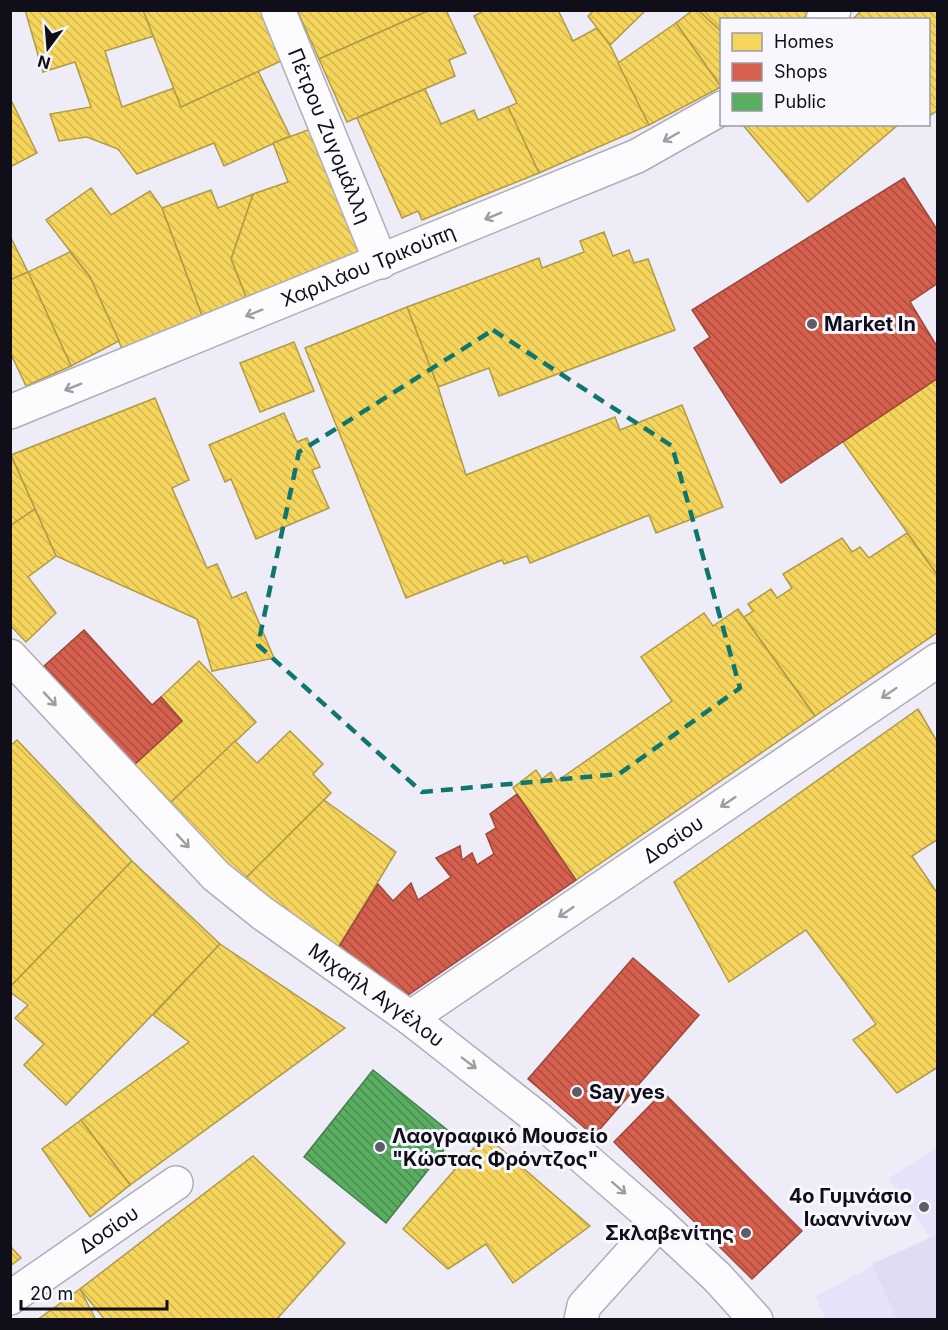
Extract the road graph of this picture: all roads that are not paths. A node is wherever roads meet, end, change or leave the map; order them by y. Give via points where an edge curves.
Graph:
1 (278, 10) edge
2 (720, 109) edge
3 (381, 262) junction
4 (10, 412) edge
5 (10, 656) edge
6 (938, 660) edge
7 (410, 1018) junction
8 (176, 1183) dead end
9 (659, 1223) junction
10 (10, 1298) edge
11 (581, 1320) edge
12 (756, 1320) edge

1 - 3 street, Πέτρου Ζυγομάλλη
2 -> 3 street, Χαριλάου Τρικούπη via 637,156
3 -> 4 street, Χαριλάου Τρικούπη
5 -> 7 street, Μιχαήλ Αγγέλου via 216,876
6 -> 7 street, Δοσίου
7 -> 9 street, Μιχαήλ Αγγέλου via 540,1120
8 - 10 street, Δοσίου
9 - 11 street via 584,1306
9 - 12 street, Μιχαήλ Αγγέλου

